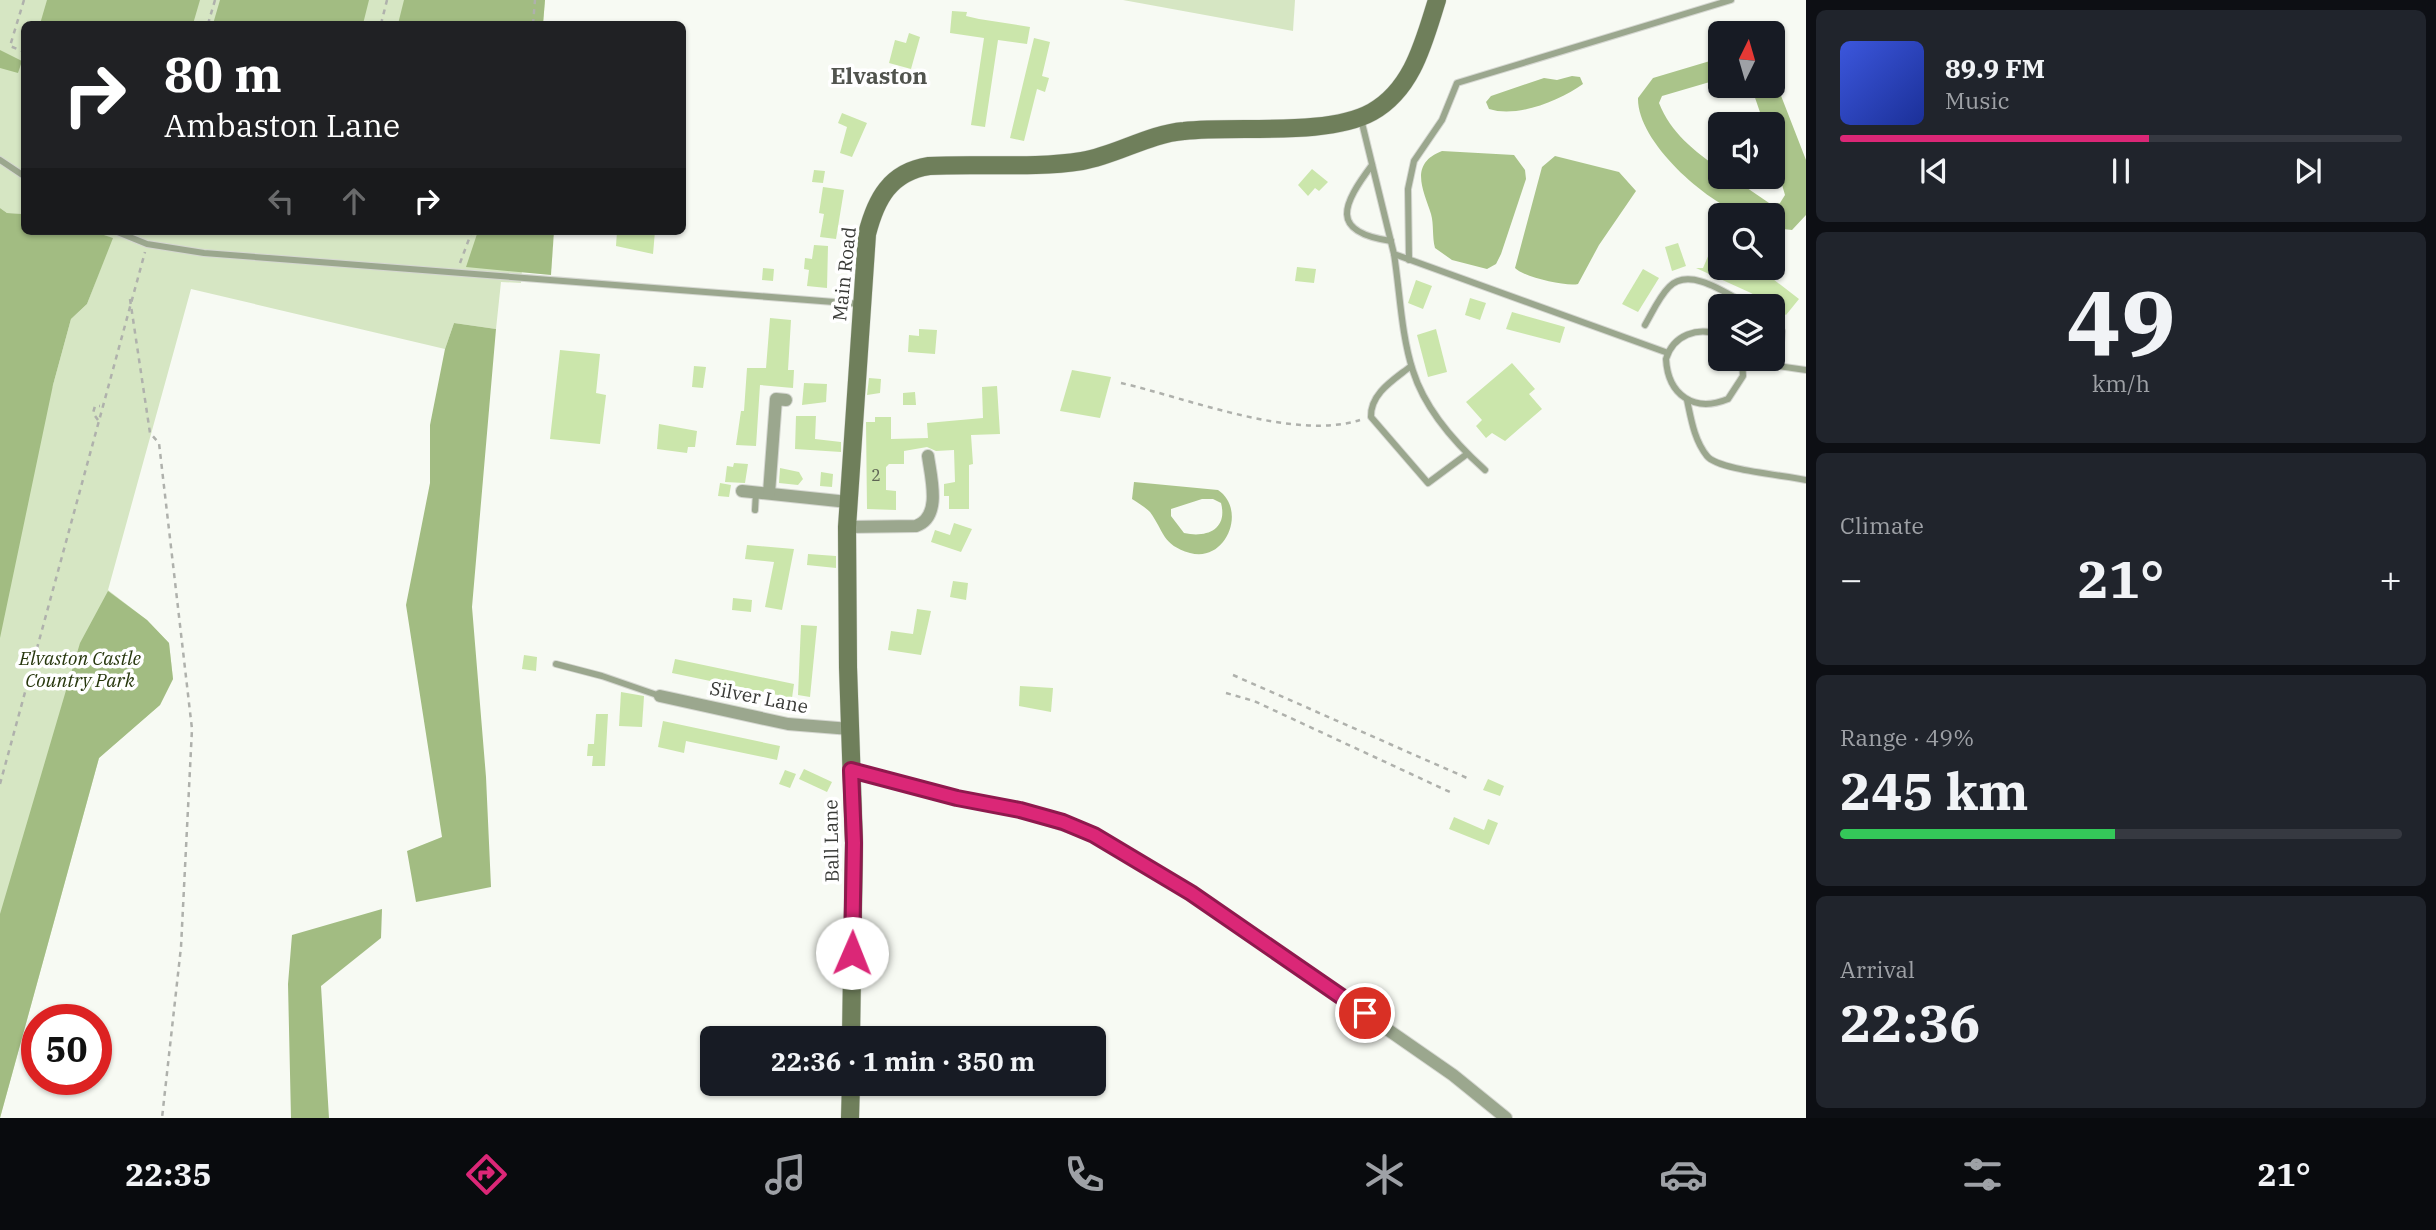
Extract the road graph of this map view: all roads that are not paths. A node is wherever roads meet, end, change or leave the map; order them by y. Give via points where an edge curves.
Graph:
1 (1437, 0) edge
2 (1731, 0) edge
3 (1360, 117) junction
4 (0, 160) edge
5 (1372, 164) junction
6 (21, 174) edge
7 (125, 235) edge
8 (1391, 240) junction
9 (1394, 254) junction
10 (1409, 260) junction
11 (1727, 294) edge
12 (860, 304) junction
13 (1645, 325) dead end
14 (1708, 334) edge
15 (1668, 353) junction
16 (1411, 366) junction
17 (1785, 366) edge
18 (1806, 370) edge
19 (1743, 371) edge
20 (786, 400) dead end
21 (1687, 400) junction
22 (1467, 454) junction
23 (928, 456) dead end
24 (1485, 470) dead end
25 (1806, 480) edge
26 (742, 491) dead end
27 (763, 493) junction
28 (849, 502) junction
29 (755, 510) dead end
30 (848, 527) junction
31 (556, 664) dead end
32 (660, 696) joint
33 (850, 729) junction
34 (851, 770) junction
35 (851, 1026) edge
36 (850, 1096) edge
37 (850, 1118) edge
38 (1506, 1118) edge

1 - 3 main road via 1406,80 1382,105
2 - 10 lane via 1457,83 1442,120 1414,161 1408,189
3 - 5 lane
3 - 12 main road, Main Road via 1301,127 1180,131 1083,161 915,168 888,185 873,211
4 - 6 lane
5 - 8 lane
5 - 8 lane via 1350,198 1348,221 1364,237
7 - 12 lane via 147,244 204,253
8 - 9 lane
9 - 10 lane
9 - 16 lane
10 - 15 lane
11 - 13 lane via 1700,280 1672,284
12 - 28 main road, Main Road
14 - 15 lane via 1693,332 1676,341
15 - 21 lane via 1667,371 1673,388
16 - 22 lane via 1430,407
16 - 22 lane via 1381,391 1371,416 1427,483
17 - 18 lane
19 - 21 lane via 1728,399 1707,405
20 - 27 street via 776,399
21 - 25 lane via 1696,436 1710,460 1724,467
22 - 24 lane
23 - 30 street via 932,509 925,522
26 - 27 street
27 - 28 street
27 - 29 lane
28 - 30 main road, Main Road
30 - 33 main road, Main Road
31 - 32 lane
32 - 33 street, Silver Lane via 788,724
33 - 34 main road, Main Road
34 - 35 main road, Ball Lane
34 - 38 street via 1020,810 1094,835 1191,893 1453,1074
36 - 37 main road

